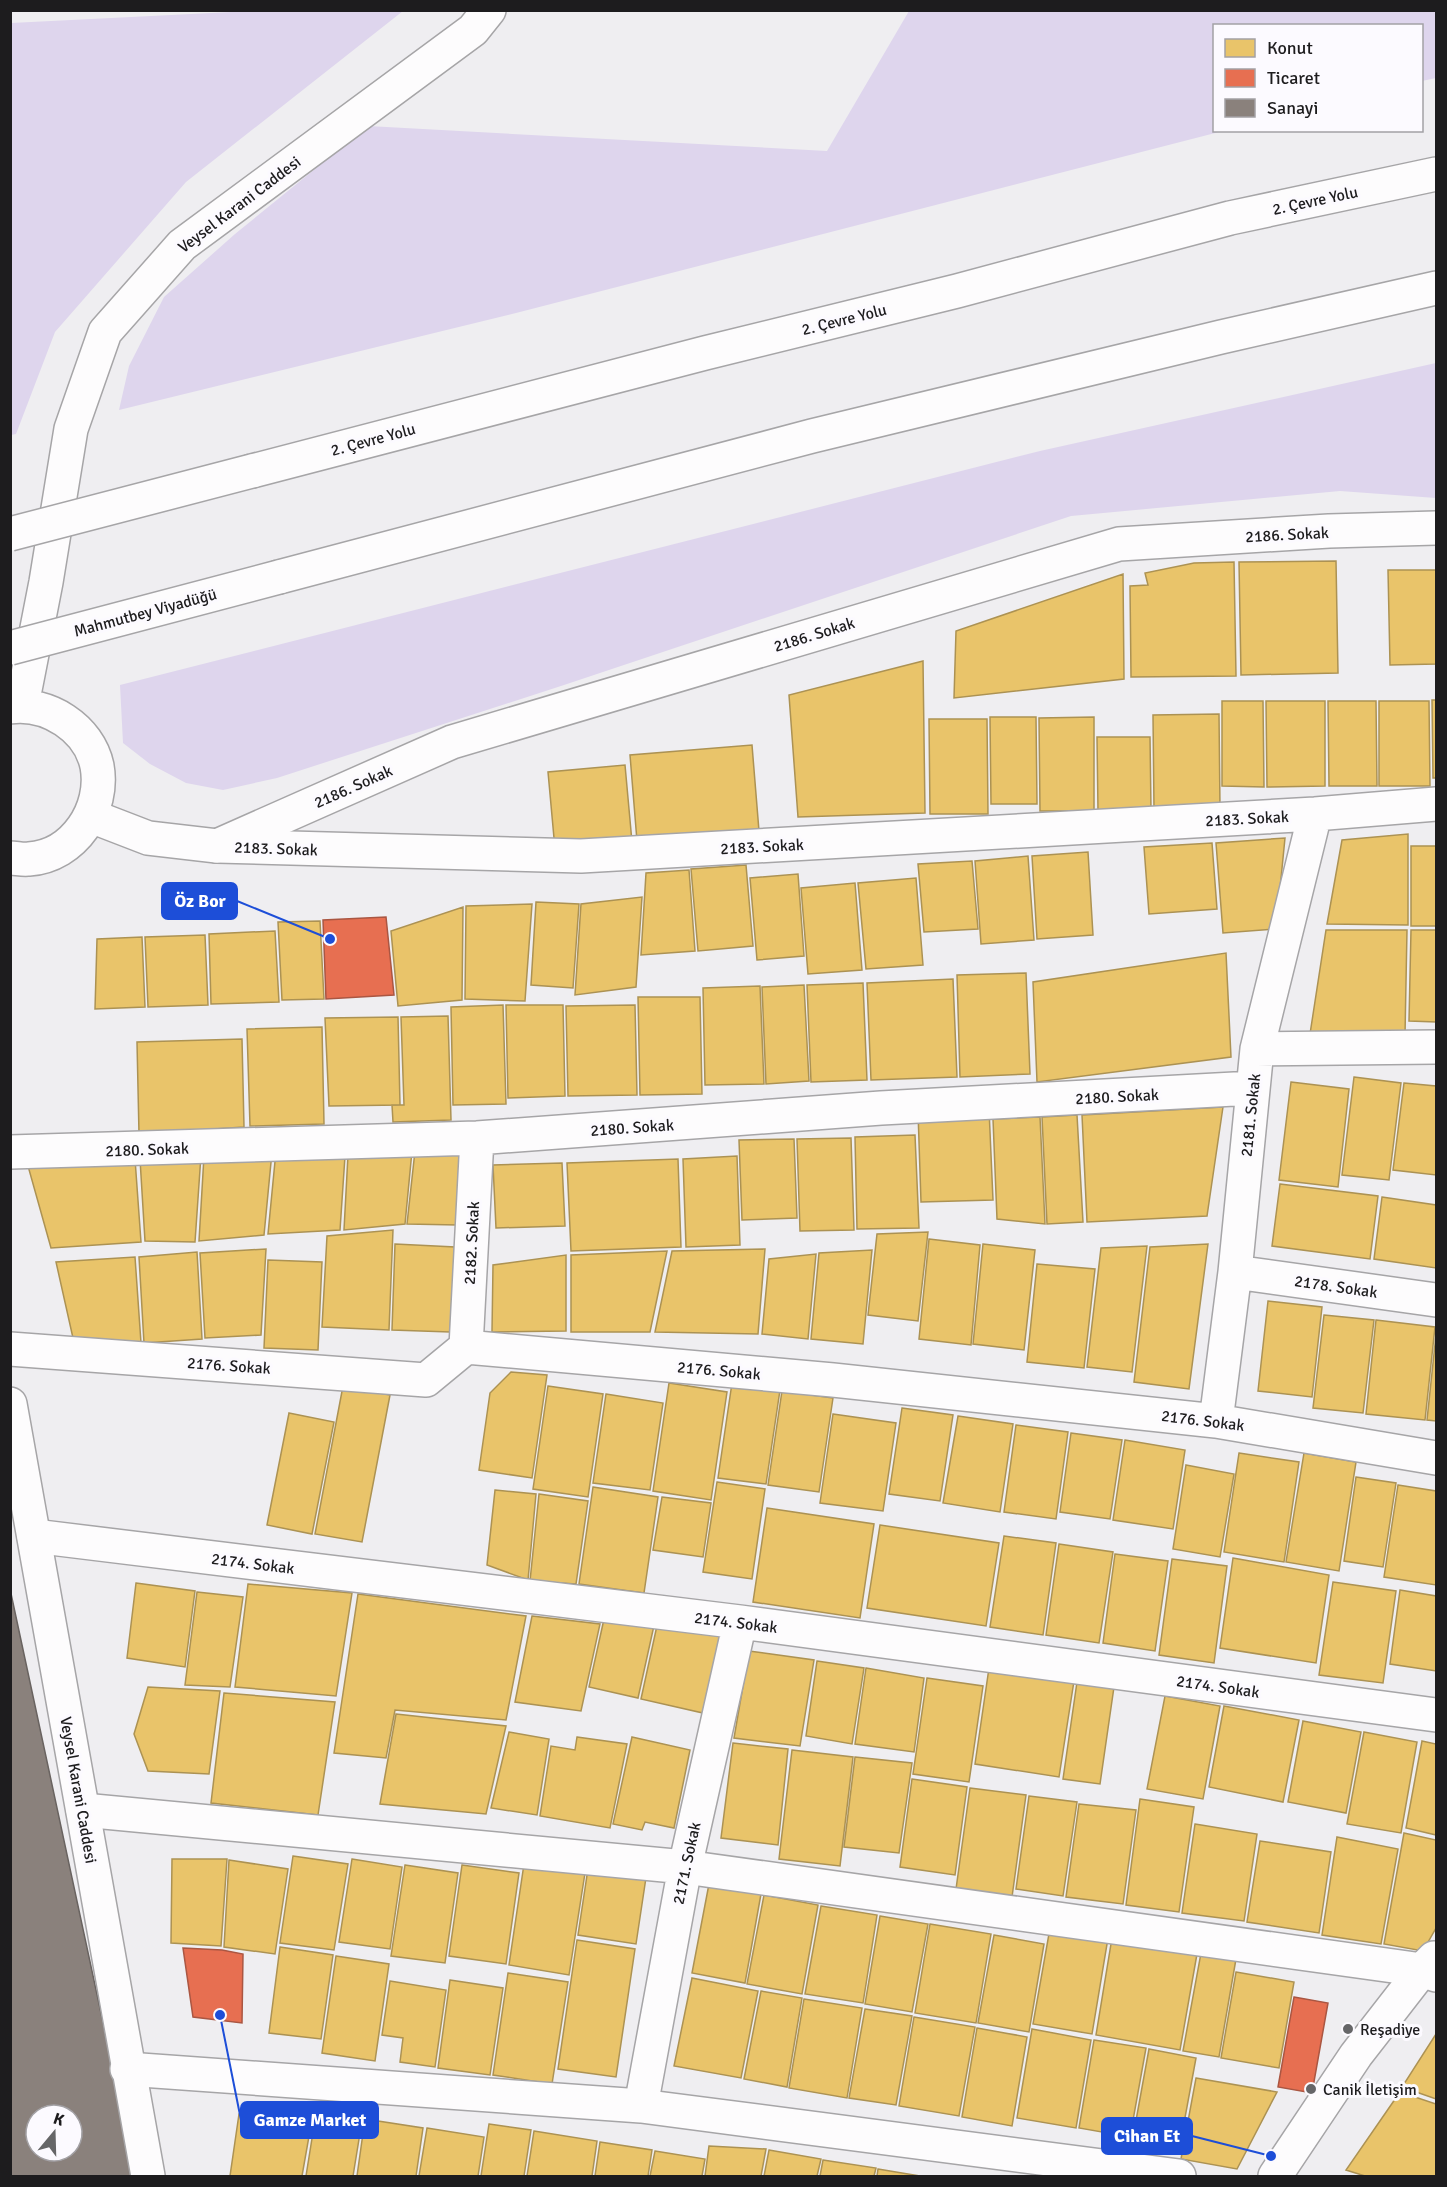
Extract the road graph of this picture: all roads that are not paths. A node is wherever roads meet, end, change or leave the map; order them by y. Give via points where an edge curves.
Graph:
1 (489, 10) edge
2 (1437, 174) edge
3 (1437, 288) edge
4 (1437, 528) edge
5 (10, 534) edge
6 (10, 648) edge
7 (16, 706) edge
8 (1437, 804) edge
9 (1315, 814) junction
10 (91, 816) junction
11 (216, 846) junction
12 (10, 858) edge
13 (1437, 1047) edge
14 (1257, 1049) junction
15 (1253, 1088) junction
16 (477, 1138) junction
17 (10, 1152) edge
18 (1235, 1272) junction
19 (1437, 1300) edge
20 (466, 1347) junction
21 (10, 1349) edge
22 (10, 1404) edge
23 (1216, 1421) junction
24 (1437, 1458) edge
25 (34, 1536) junction
26 (740, 1622) junction
27 (1437, 1715) edge
28 (83, 1810) junction
29 (685, 1867) junction
30 (1432, 1967) edge
31 (127, 2069) junction
32 (642, 2106) junction
33 (148, 2176) edge
34 (1179, 2176) edge
35 (1275, 2176) edge

1 - 7 main road, Veysel Karani Caddesi via 473,30 182,244 105,332 71,429 46,582
2 - 5 main road, 2. Çevre Yolu, bridge via 1230,218
3 - 6 main road, Mahmutbey Viyadüğü, bridge via 1221,336 823,434
4 - 11 main road, 2186. Sokak via 1119,544 452,742
7 - 10 main road via 47,710 69,723 87,742 97,765 98,791
8 - 9 main road, 2183. Sokak
9 - 11 main road, 2183. Sokak via 581,856
9 - 14 main road, 2181. Sokak
10 - 11 main road, 2183. Sokak via 148,838
10 - 12 main road via 76,837 54,852 30,859
13 - 14 main road
14 - 15 main road, 2181. Sokak
15 - 16 main road, 2180. Sokak via 881,1108
15 - 18 main road, 2181. Sokak
16 - 17 main road, 2180. Sokak
16 - 20 main road, 2182. Sokak
18 - 19 main road, 2178. Sokak
18 - 23 main road, 2181. Sokak
20 - 21 main road, 2176. Sokak via 426,1380
20 - 23 main road, 2176. Sokak via 833,1380
22 - 25 main road, Veysel Karani Caddesi
23 - 24 main road, 2176. Sokak
25 - 26 main road, 2174. Sokak
25 - 28 main road, Veysel Karani Caddesi
26 - 27 main road, 2174. Sokak
26 - 29 main road, 2171. Sokak
28 - 29 main road
28 - 31 main road, Veysel Karani Caddesi
29 - 30 main road
29 - 32 main road, 2171. Sokak
30 - 35 main road via 1356,2055
31 - 32 main road
31 - 33 main road, Veysel Karani Caddesi
32 - 34 main road

